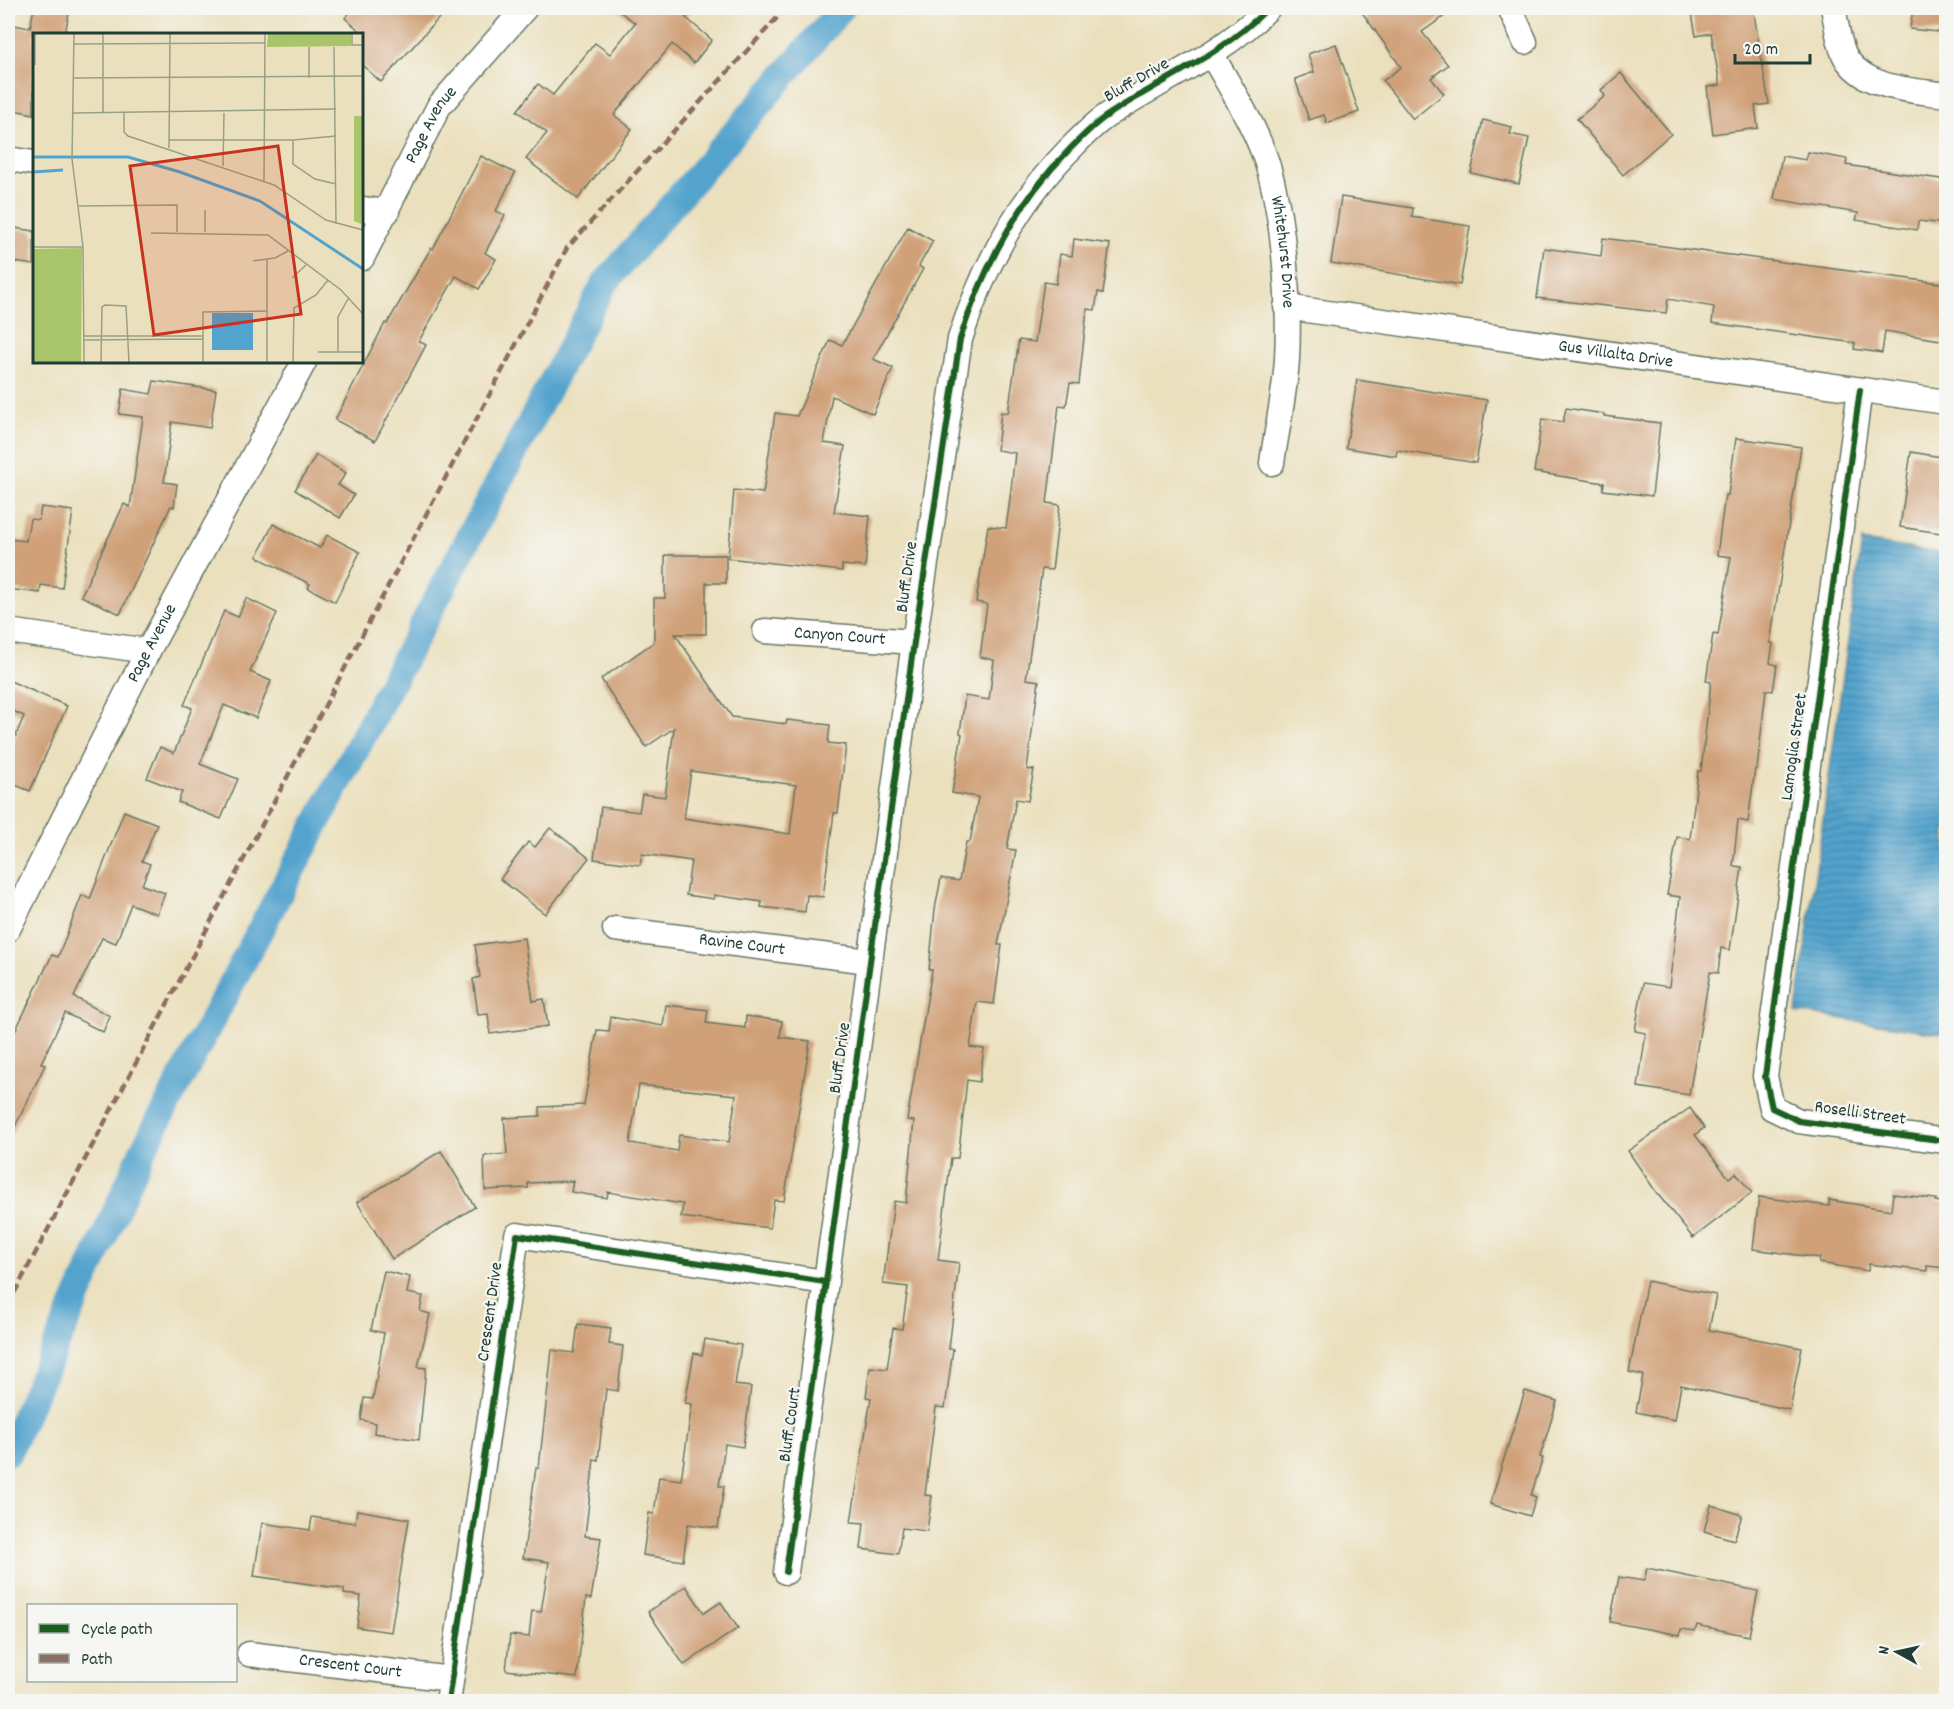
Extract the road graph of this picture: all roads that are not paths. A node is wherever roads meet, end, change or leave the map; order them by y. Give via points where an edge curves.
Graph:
1 (525, 8) edge
2 (1268, 8) edge
3 (1510, 8) edge
4 (1833, 8) edge
5 (1525, 42) dead end
6 (1212, 55) junction
7 (1947, 95) edge
8 (8, 159) edge
9 (33, 163) edge
10 (363, 209) edge
11 (387, 212) junction
12 (363, 256) edge
13 (1286, 307) junction
14 (303, 363) edge
15 (1860, 390) junction
16 (1947, 402) edge
17 (1272, 463) dead end
18 (8, 631) edge
19 (765, 631) dead end
20 (914, 642) junction
21 (148, 651) junction
22 (615, 928) dead end
23 (8, 929) edge
24 (869, 961) junction
25 (1772, 1108) joint
26 (1947, 1141) edge
27 (825, 1282) junction
28 (786, 1572) dead end
29 (249, 1654) dead end
30 (450, 1690) edge

1 - 11 street, Page Avenue via 440,106
2 - 6 street, Bluff Drive
3 - 5 street
4 - 7 street via 1848,60 1868,78 1895,88
6 - 13 street, Whitehurst Drive via 1248,117 1266,160 1284,256
6 - 20 street, Bluff Drive via 1105,117 1083,135 1047,173 1015,216 990,262 975,292 954,369
8 - 9 street
10 - 11 street
11 - 12 street, Page Avenue
13 - 15 street, Gus Villalta Drive
13 - 17 street, Whitehurst Drive via 1287,359
14 - 21 street, Page Avenue
15 - 16 street, Gus Villalta Drive
15 - 25 street, Lamoglia Street via 1765,1076
18 - 21 street
19 - 20 street, Canyon Court
20 - 24 street, Bluff Drive
21 - 23 street, Page Avenue
22 - 24 street, Ravine Court
24 - 27 street, Bluff Drive
25 - 26 street, Roselli Street via 1799,1121
27 - 28 street, Bluff Court
27 - 30 street, Crescent Drive via 517,1235
29 - 30 street, Crescent Court

